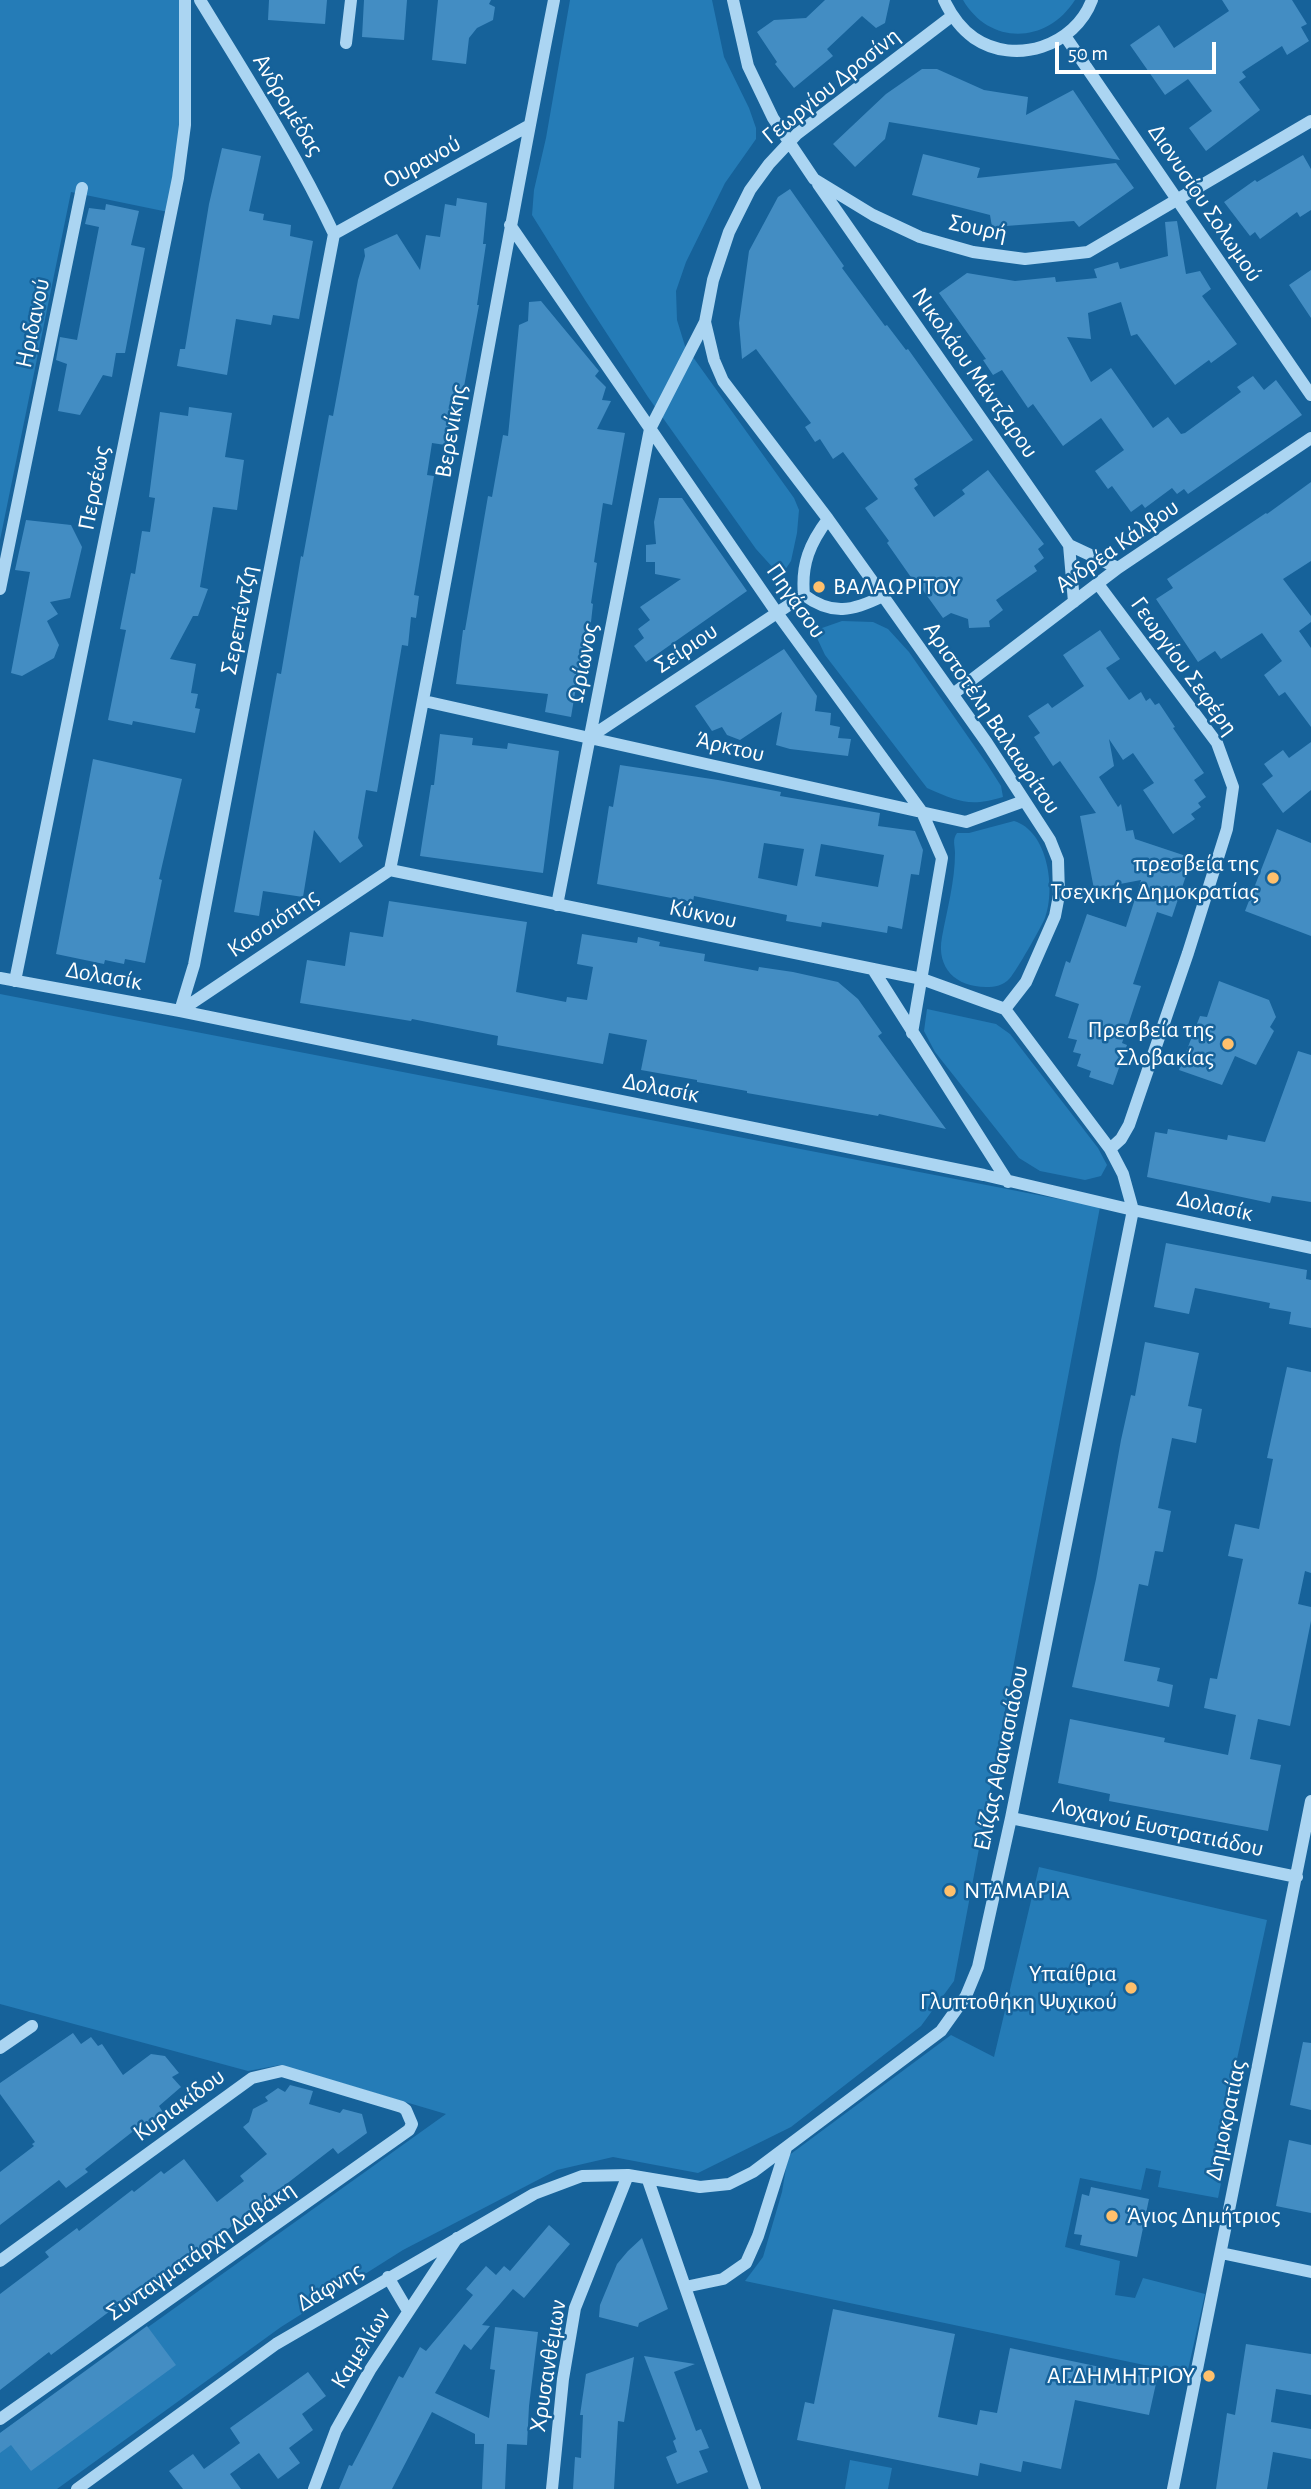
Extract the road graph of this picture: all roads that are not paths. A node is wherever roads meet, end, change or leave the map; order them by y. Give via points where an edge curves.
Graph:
1 (185, 0) edge
2 (200, 0) edge
3 (351, 0) edge
4 (554, 0) edge
5 (733, 0) edge
6 (944, 0) edge
7 (1092, 0) edge
8 (952, 16) junction
9 (1065, 36) junction
10 (346, 43) dead end
11 (1311, 121) edge
12 (530, 125) junction
13 (789, 143) junction
14 (814, 178) junction
15 (82, 188) dead end
16 (1178, 201) junction
17 (510, 225) junction
18 (334, 234) junction
19 (705, 322) junction
20 (1311, 395) edge
21 (650, 429) junction
22 (1311, 438) edge
23 (828, 519) junction
24 (1069, 545) junction
25 (1118, 568) junction
26 (1098, 584) junction
27 (0, 589) edge
28 (804, 595) junction
29 (883, 596) junction
30 (1074, 602) junction
31 (777, 613) junction
32 (953, 694) junction
33 (424, 701) junction
34 (590, 737) junction
35 (1024, 801) junction
36 (922, 812) junction
37 (390, 870) junction
38 (557, 905) junction
39 (874, 971) junction
40 (0, 978) edge
41 (922, 979) junction
42 (15, 981) junction
43 (1005, 1009) junction
44 (180, 1011) junction
45 (912, 1033) junction
46 (1110, 1149) junction
47 (1008, 1182) junction
48 (1133, 1210) junction
49 (1311, 1248) edge
50 (1311, 1801) edge
51 (1011, 1818) junction
52 (1297, 1877) junction
53 (32, 2026) dead end
54 (0, 2048) edge
55 (407, 2110) joint
56 (786, 2148) junction
57 (628, 2175) junction
58 (648, 2180) junction
59 (458, 2236) junction
60 (1221, 2253) junction
61 (0, 2261) edge
62 (1311, 2272) edge
63 (388, 2277) junction
64 (685, 2287) junction
65 (408, 2311) junction
66 (0, 2419) edge
67 (77, 2489) edge
68 (313, 2489) edge
69 (552, 2489) edge
70 (755, 2489) edge
71 (1173, 2489) edge

1 - 42 street, Περσέως via 185,125 178,178
2 - 18 street, Ανδρομέδας via 281,131
3 - 10 street
4 - 12 street, Βερενίκης
5 - 13 street, Σουρή via 748,66
6 - 8 street
7 - 9 street
8 - 9 street via 975,39 1005,50 1037,49
8 - 13 street, Γεωργίου Δροσίνη
9 - 16 street, Διονυσίου Σολωμού
11 - 16 street, Σουρή
12 - 17 street, Βερενίκης
12 - 18 street, Ουρανού
13 - 14 street, Σουρή
13 - 19 street, Γεωργίου Δροσίνη via 750,190 729,232
14 - 16 street, Σουρή via 873,215 920,237 973,252 1025,259 1088,252
14 - 24 street, Νικολάου Μάντζαρου
15 - 27 street, Ηριδανού
16 - 20 street, Διονυσίου Σολωμού
17 - 21 street, Πηγάσου
17 - 33 street, Βερενίκης
18 - 44 street, Σερεπέντζη via 194,965
19 - 21 street, Γεωργίου Δροσίνη
19 - 23 street, Αριστοτέλη Βαλαωρίτου via 723,381
21 - 31 street, Πηγάσου
21 - 34 street, Ωρίωνος
22 - 25 street, Ανδρέα Κάλβου
23 - 28 street via 808,551 802,575
23 - 29 street, Αριστοτέλη Βαλαωρίτου
24 - 25 street
24 - 30 street, Νικολάου Μάντζαρου
25 - 26 street, Ανδρέα Κάλβου
26 - 30 street, Ανδρέα Κάλβου
26 - 46 street, Γεωργίου Σεφέρη via 1217,743 1233,787 1227,829 1188,953 1129,1125
28 - 29 street via 820,606 840,609 860,608
28 - 31 street, Σείριου
29 - 32 street, Αριστοτέλη Βαλαωρίτου
30 - 32 street, Ανδρέα Κάλβου
31 - 34 street, Σείριου
31 - 36 street, Πηγάσου
32 - 35 street, Αριστοτέλη Βαλαωρίτου
33 - 34 street, Άρκτου
33 - 37 street, Βερενίκης
34 - 36 street, Άρκτου
34 - 38 street, Ωρίωνος
35 - 36 street, Άρκτου via 965,822
35 - 43 street, Αριστοτέλη Βαλαωρίτου via 1058,860 1059,895 1055,916 1026,982
36 - 41 street, Πηγάσου via 942,858
37 - 38 street, Κύκνου
37 - 44 street, Κασσιόπης
38 - 39 street, Κύκνου
39 - 41 street, Κύκνου
39 - 45 street
40 - 42 street, Δολασίκ
41 - 43 street, Κύκνου
41 - 45 street, Πηγάσου
42 - 44 street, Δολασίκ
43 - 46 street
44 - 47 street, Δολασίκ
45 - 47 street
46 - 48 street
47 - 48 street, Δολασίκ
48 - 49 street, Δολασίκ
48 - 51 street, Ελίζας Αθανασιάδου
50 - 52 street, Δημοκρατίας
51 - 52 street, Λοχαγού Ευστρατιάδου
51 - 56 street, Ελίζας Αθανασιάδου via 978,1967 966,1996 941,2031
52 - 60 street, Δημοκρατίας
53 - 54 street
55 - 61 street, Κυριακίδου via 282,2071 252,2078
55 - 66 street, Συνταγματάρχη Δαβάκη via 412,2124 409,2130
56 - 58 street, Ελίζας Αθανασιάδου via 730,2184 700,2187
56 - 64 street via 746,2263 723,2279
57 - 58 street, Ελίζας Αθανασιάδου
57 - 59 street, Δάφνης via 582,2176 534,2193
57 - 69 street, Χρυσανθέμων via 575,2308
58 - 64 street
59 - 63 street, Δάφνης
59 - 65 street, Καμελίων
60 - 62 street
60 - 71 street, Δημοκρατίας
63 - 65 street
63 - 67 street, Δάφνης via 276,2344
64 - 70 street
65 - 68 street, Καμελίων via 336,2430

